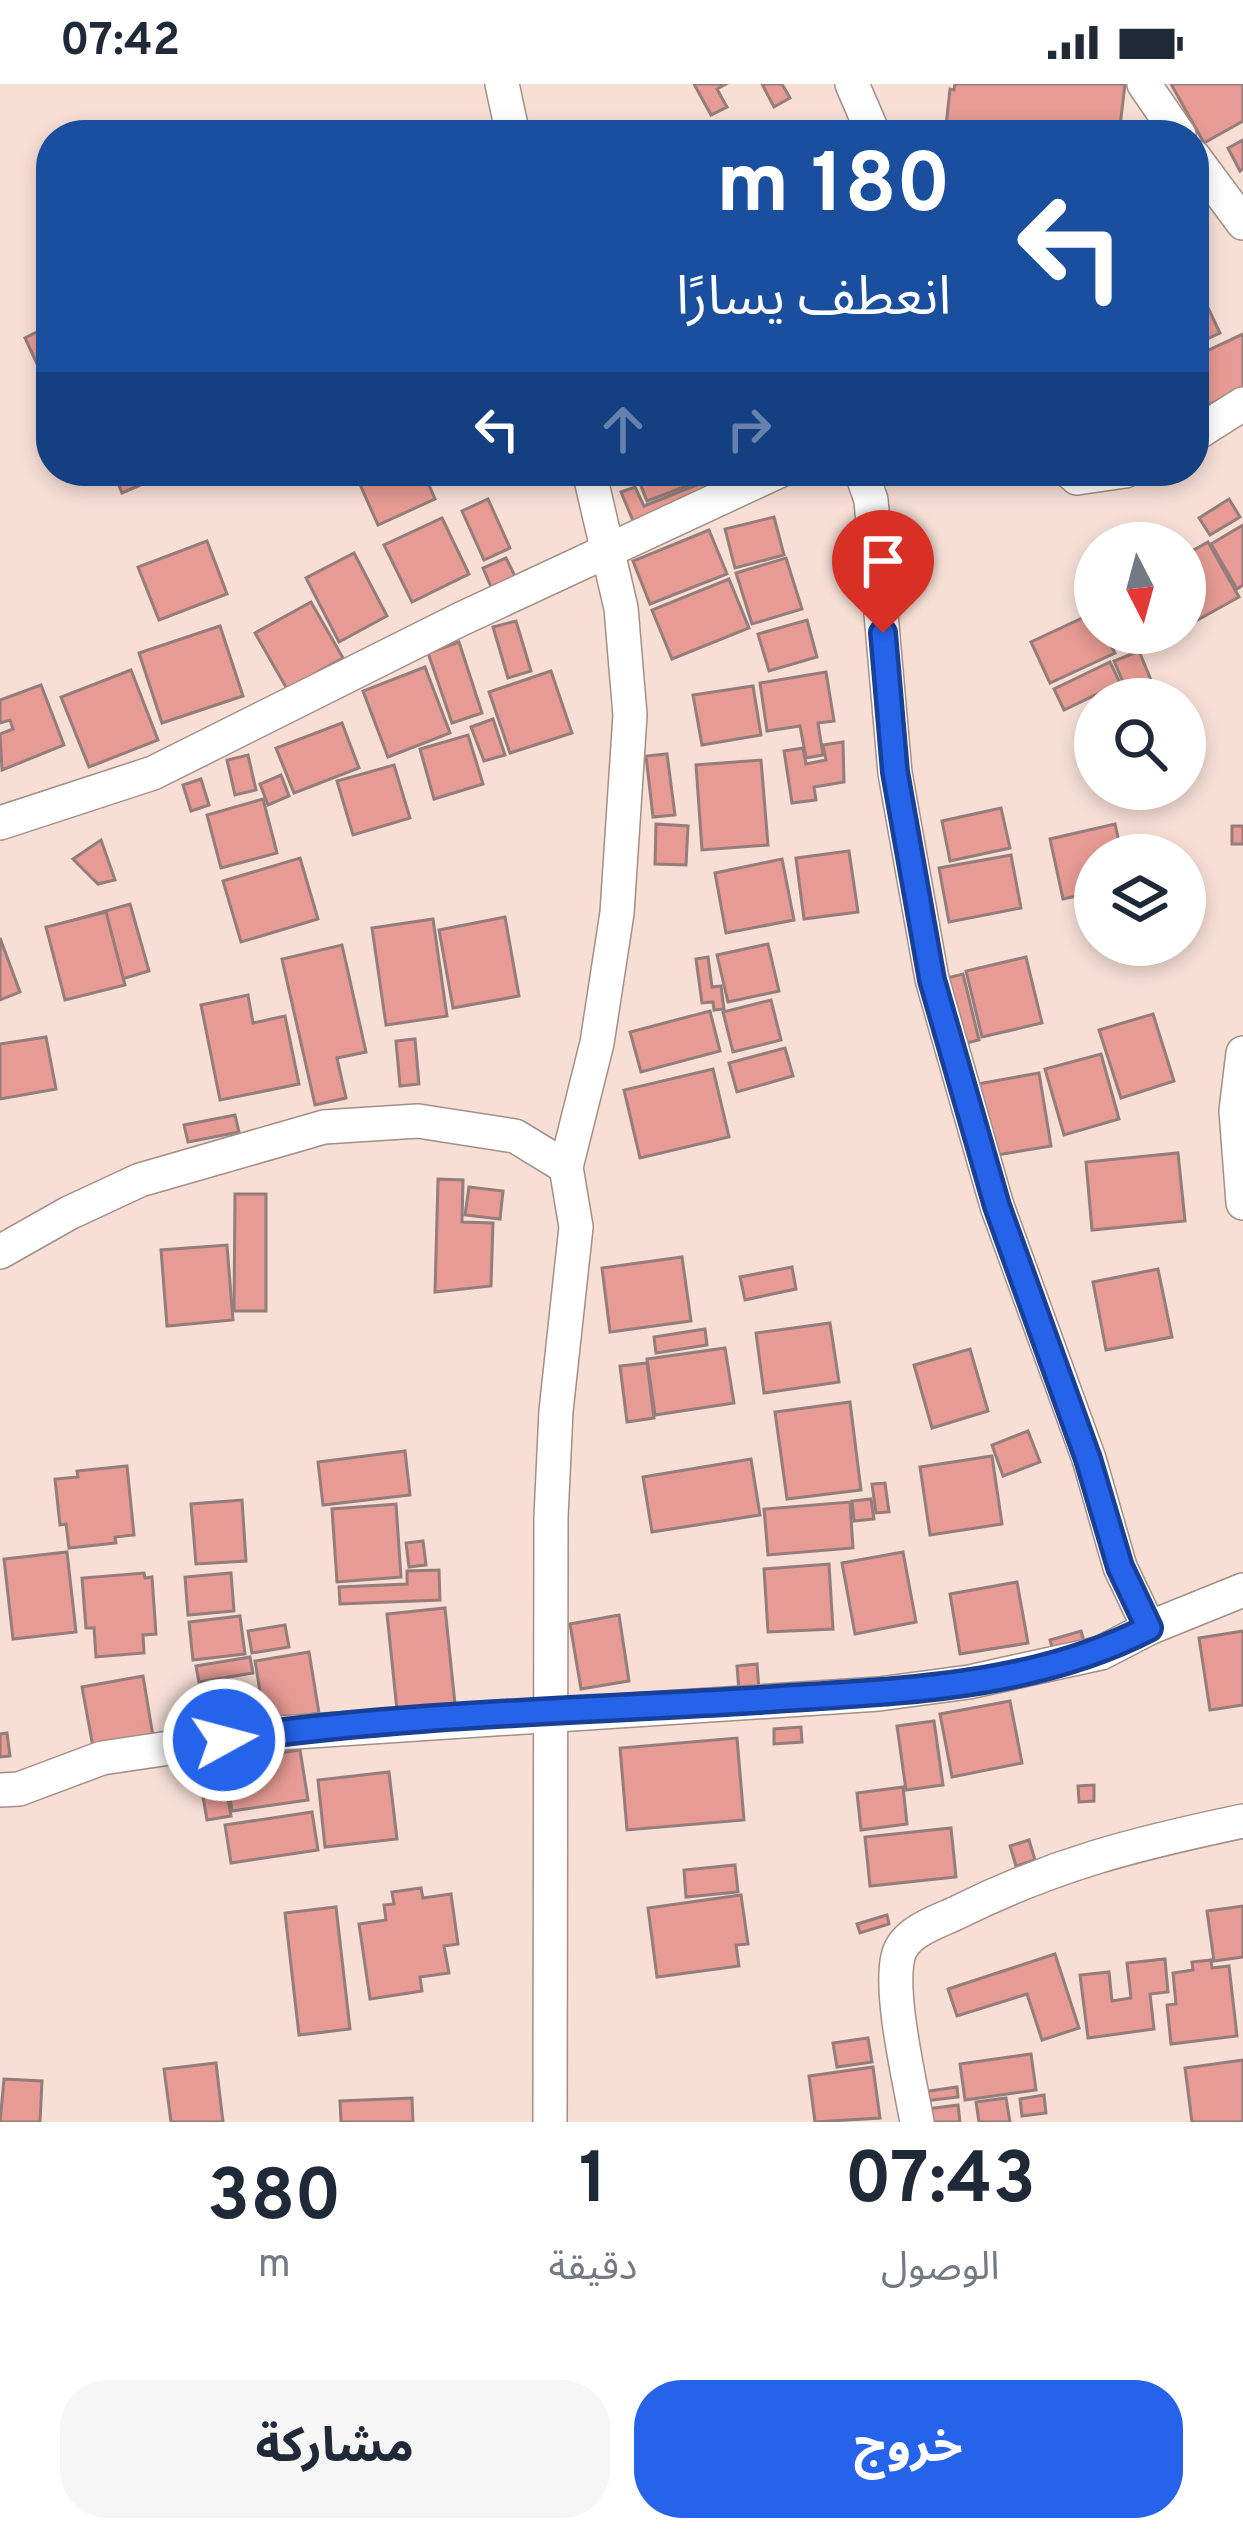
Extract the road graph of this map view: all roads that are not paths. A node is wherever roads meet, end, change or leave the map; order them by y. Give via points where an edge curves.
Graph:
1 (502, 84) edge
2 (852, 84) edge
3 (1144, 84) edge
4 (510, 120) edge
5 (868, 120) edge
6 (1169, 120) edge
7 (1209, 177) edge
8 (1243, 223) edge
9 (1243, 404) edge
10 (1209, 426) edge
11 (593, 486) edge
12 (747, 486) edge
13 (866, 486) edge
14 (608, 550) junction
15 (0, 823) edge
16 (1243, 1052) edge
17 (566, 1167) junction
18 (1243, 1203) edge
19 (0, 1252) edge
20 (1243, 1590) edge
21 (1149, 1628) junction
22 (549, 1713) junction
23 (0, 1790) edge
24 (1243, 1821) edge
25 (550, 2122) edge
26 (916, 2122) edge

1 - 4 street
2 - 5 street
3 - 6 street
7 - 8 street
9 - 10 street
11 - 14 street
12 - 14 street
13 - 21 street via 895,772 932,980 997,1206 1120,1567
14 - 15 street via 153,773
14 - 17 street via 628,658 625,838 597,1043
16 - 18 street via 1236,1111
17 - 19 street via 515,1136 418,1121 324,1127 140,1180
17 - 22 street via 577,1227 556,1411
20 - 21 street
21 - 22 street via 1101,1653 969,1682
22 - 23 street via 264,1734 102,1758
22 - 25 street
24 - 26 street via 1044,1872 914,1934 898,1954 897,1983

